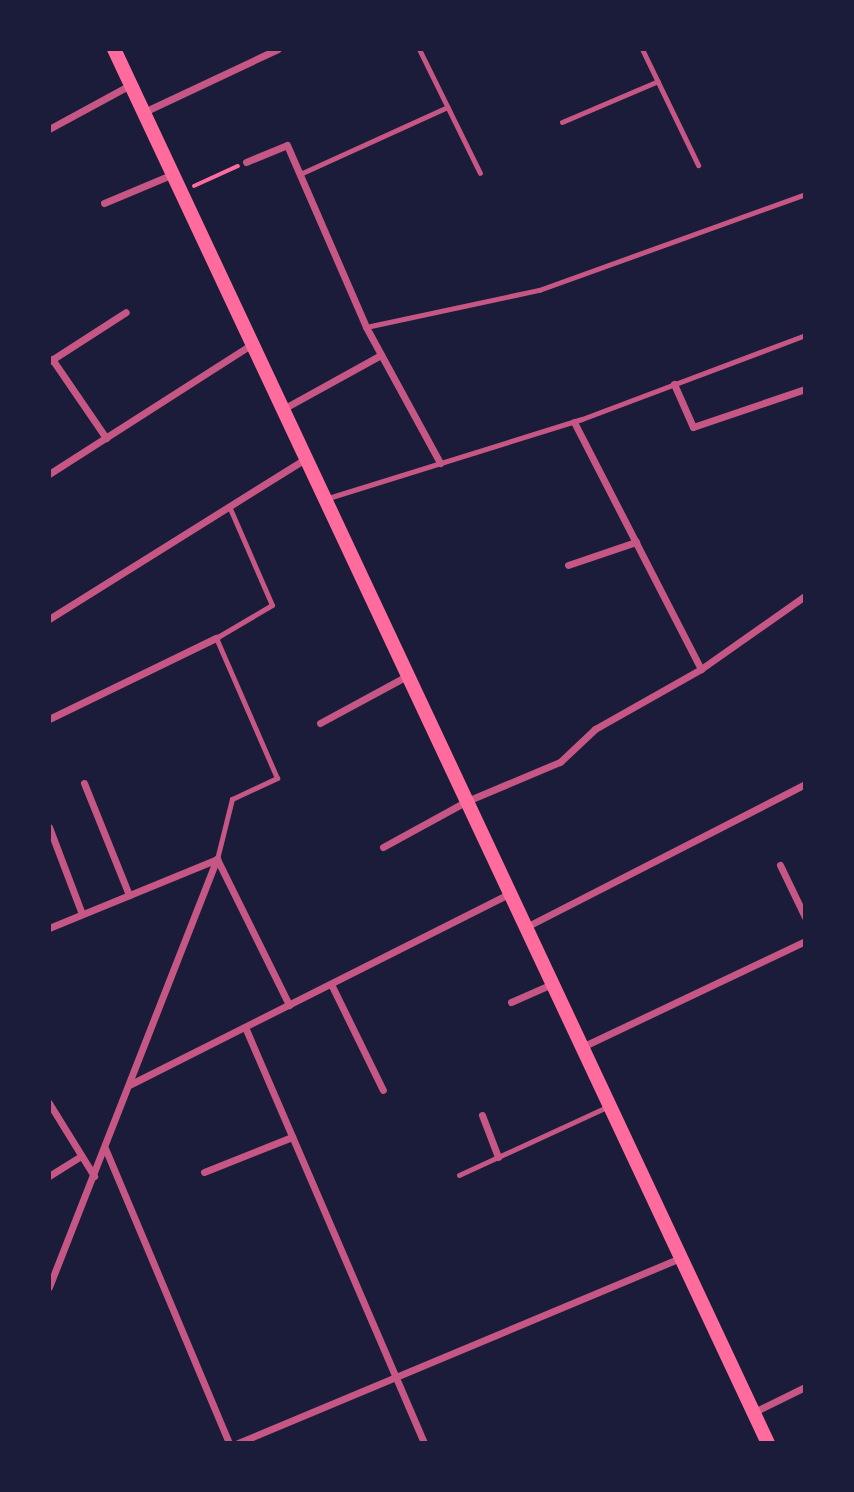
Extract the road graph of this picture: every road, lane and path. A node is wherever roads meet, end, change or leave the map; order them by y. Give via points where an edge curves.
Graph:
1 (114, 49) edge
2 (278, 49) edge
3 (419, 49) edge
4 (642, 49) edge
5 (657, 81) junction
6 (131, 85) junction
7 (448, 107) junction
8 (144, 112) junction
9 (562, 122) dead end
10 (49, 129) edge
11 (246, 162) joint
12 (698, 165) dead end
13 (480, 173) dead end
14 (173, 174) junction
15 (300, 174) junction
16 (181, 192) junction
17 (805, 194) edge
18 (104, 203) dead end
19 (126, 312) dead end
20 (366, 327) junction
21 (805, 335) edge
22 (253, 344) junction
23 (381, 355) junction
24 (51, 360) edge
25 (674, 384) junction
26 (805, 389) edge
27 (283, 409) junction
28 (574, 422) junction
29 (106, 438) junction
30 (306, 458) junction
31 (440, 463) junction
32 (49, 474) edge
33 (325, 499) junction
34 (229, 506) junction
35 (636, 542) junction
36 (568, 565) dead end
37 (805, 596) edge
38 (49, 619) edge
39 (216, 638) junction
40 (701, 669) junction
41 (408, 676) junction
42 (49, 719) edge
43 (320, 723) dead end
44 (84, 783) dead end
45 (805, 784) edge
46 (467, 801) junction
47 (49, 827) edge
48 (383, 847) dead end
49 (217, 859) junction
50 (780, 865) dead end
51 (510, 893) junction
52 (129, 895) junction
53 (82, 914) junction
54 (804, 914) edge
55 (526, 927) junction
56 (49, 928) edge
57 (805, 942) edge
58 (331, 984) junction
59 (552, 984) junction
60 (511, 1002) dead end
61 (289, 1005) junction
62 (245, 1027) junction
63 (582, 1047) junction
64 (131, 1084) junction
65 (383, 1090) dead end
66 (49, 1103) edge
67 (610, 1106) junction
68 (482, 1115) dead end
69 (292, 1137) junction
70 (105, 1148) junction
71 (82, 1156) junction
72 (498, 1157) junction
73 (204, 1172) dead end
74 (459, 1175) dead end
75 (49, 1176) edge
76 (94, 1176) junction
77 (681, 1258) junction
78 (49, 1287) edge
79 (396, 1377) junction
80 (805, 1387) edge
81 (753, 1412) junction
82 (229, 1443) edge
83 (238, 1443) edge
84 (424, 1443) edge
85 (768, 1443) edge

1 - 6 main road
2 - 8 street
3 - 7 lane
4 - 5 lane
5 - 9 lane
5 - 12 lane
6 - 8 main road
6 - 10 street
7 - 13 lane
7 - 15 lane
8 - 14 main road
11 - 15 street via 287,145
11 - 16 path
14 - 16 main road
14 - 18 street
15 - 20 street
16 - 22 main road
17 - 20 lane via 538,290
19 - 24 street
20 - 23 street
21 - 25 lane
22 - 27 main road
22 - 29 street
23 - 27 street
23 - 31 street
24 - 29 street
25 - 26 street via 693,428
25 - 28 lane
27 - 30 main road
28 - 31 lane
28 - 35 street
29 - 32 street
30 - 33 main road
30 - 34 street
31 - 33 lane
33 - 41 main road
34 - 38 street
34 - 39 lane via 272,605
35 - 36 street
35 - 40 street
37 - 40 street
39 - 42 street
39 - 49 lane via 277,778 232,799
40 - 46 street via 595,729 560,762
41 - 43 street
41 - 46 main road
44 - 52 street
45 - 55 street
46 - 48 street
46 - 51 main road
47 - 53 street
49 - 52 street
49 - 61 street
49 - 64 street
50 - 54 street
51 - 55 main road
51 - 58 street
52 - 53 street
53 - 56 street
55 - 59 main road
57 - 63 street
58 - 61 street
58 - 65 street
59 - 60 street
59 - 63 main road
61 - 62 street
62 - 64 street
62 - 69 street
63 - 67 main road
64 - 70 street
66 - 71 street
67 - 72 lane
67 - 77 main road
68 - 72 street
69 - 73 street
69 - 79 street
70 - 76 street
70 - 82 street
71 - 75 street
71 - 76 street
72 - 74 lane
76 - 78 street
77 - 79 street
77 - 81 main road
79 - 83 street
79 - 84 street
80 - 81 street
81 - 85 main road

